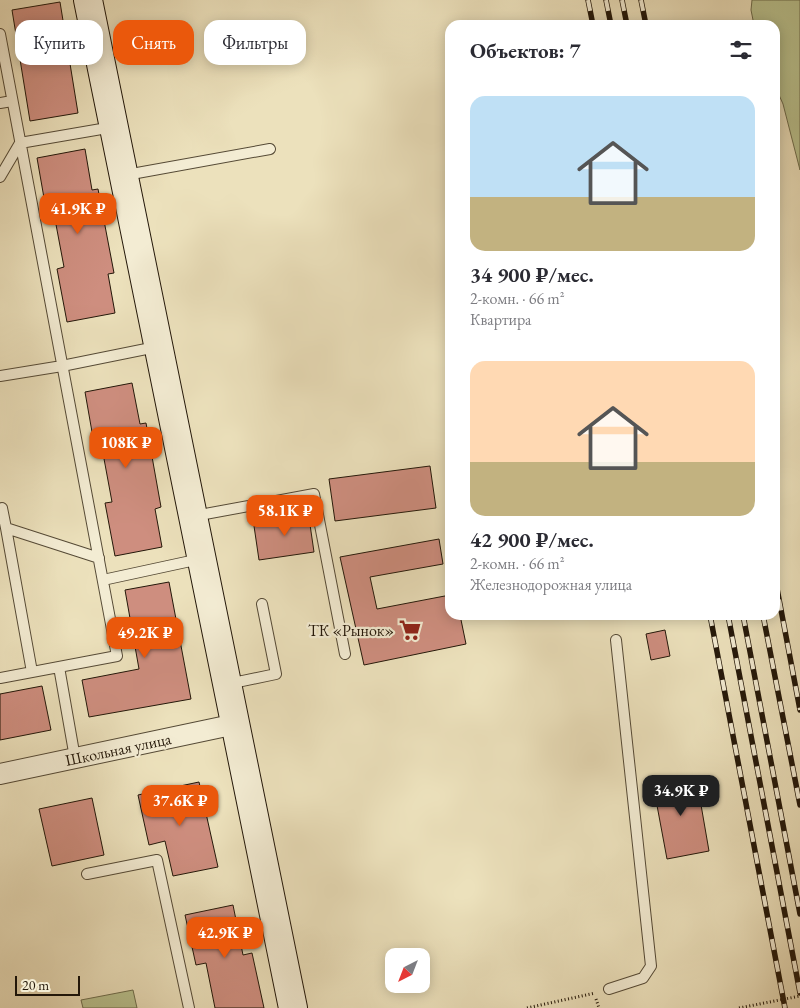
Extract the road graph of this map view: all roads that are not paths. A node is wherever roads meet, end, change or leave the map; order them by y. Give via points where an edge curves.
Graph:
1 (88, 0) edge
2 (0, 34) edge
3 (12, 101) junction
4 (0, 103) edge
5 (114, 127) junction
6 (20, 143) junction
7 (270, 149) dead end
8 (124, 176) junction
9 (0, 177) edge
10 (159, 346) junction
11 (62, 366) junction
12 (0, 376) edge
13 (0, 508) edge
14 (193, 516) junction
15 (6, 528) junction
16 (99, 558) junction
17 (202, 559) junction
18 (103, 580) junction
19 (262, 604) dead end
20 (616, 640) dead end
21 (345, 654) dead end
22 (59, 667) junction
23 (32, 672) junction
24 (0, 678) edge
25 (227, 684) junction
26 (236, 724) junction
27 (75, 758) junction
28 (0, 774) edge
29 (87, 874) dead end
30 (609, 989) road end
31 (189, 1008) edge
32 (293, 1008) edge

1 - 5 street
2 - 3 lane
3 - 4 lane
3 - 6 lane
5 - 6 lane
5 - 8 street
6 - 9 lane
6 - 11 lane
7 - 8 lane
8 - 10 street
10 - 11 lane
10 - 14 street
11 - 12 lane
11 - 16 lane
13 - 15 lane
14 - 17 street
14 - 21 lane via 314,494
15 - 16 lane
15 - 23 lane
16 - 18 lane
17 - 18 lane
17 - 25 street
18 - 22 lane via 117,656
19 - 25 lane via 276,674
20 - 30 lane via 651,966 643,978
22 - 23 lane
22 - 27 lane
23 - 24 lane
25 - 26 street
26 - 27 street, Школьная улица
26 - 32 street
27 - 28 street, Школьная улица
29 - 31 lane via 157,860

